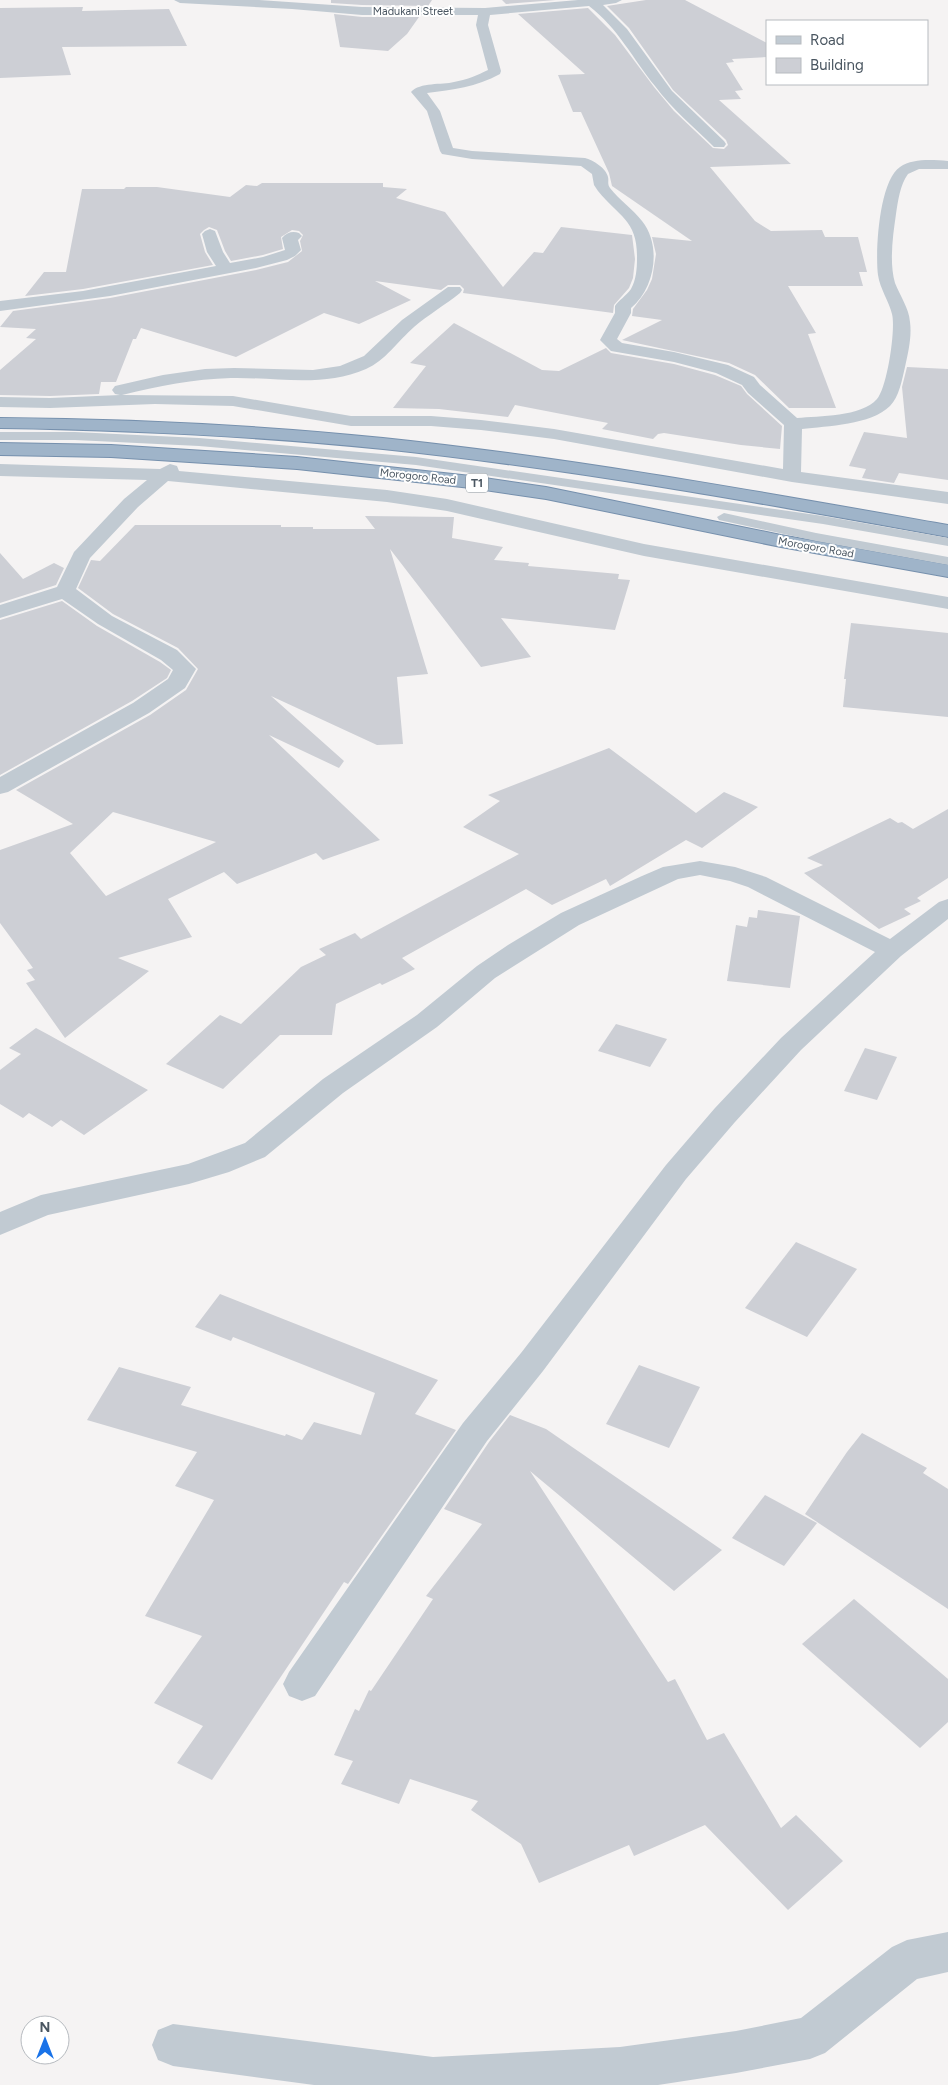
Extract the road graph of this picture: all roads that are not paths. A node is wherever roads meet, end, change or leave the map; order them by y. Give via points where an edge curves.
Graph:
1 (180, 0) edge
2 (546, 0) edge
3 (616, 0) edge
4 (593, 3) junction
5 (560, 6) junction
6 (485, 12) junction
7 (719, 144) dead end
8 (948, 165) edge
9 (210, 234) dead end
10 (294, 236) dead end
11 (226, 269) junction
12 (454, 290) dead end
13 (0, 306) edge
14 (84, 401) junction
15 (0, 402) edge
16 (0, 423) edge
17 (793, 424) junction
18 (0, 436) edge
19 (0, 449) edge
20 (189, 456) junction
21 (0, 470) edge
22 (164, 475) junction
23 (792, 476) junction
24 (567, 483) junction
25 (948, 498) edge
26 (948, 531) edge
27 (948, 542) edge
28 (948, 562) edge
29 (948, 571) edge
30 (66, 591) junction
31 (948, 603) edge
32 (0, 612) edge
33 (0, 786) edge
34 (948, 907) edge
35 (892, 950) junction
36 (0, 1224) edge
37 (302, 1684) dead end
38 (948, 1952) edge
39 (173, 2045) dead end

1 - 6 street, Madukani Street via 362,11
2 - 5 street
3 - 4 street, Madukani Street
4 - 5 street, Madukani Street
4 - 7 street via 623,29 661,86
5 - 6 street, Madukani Street
6 - 17 street via 482,25 495,71 481,80 418,92 435,112 447,151 472,156 585,162 597,171 606,193 626,210 645,242 644,272 635,297 623,306 623,313 608,340 617,346 722,369 748,381
8 - 17 street via 927,164 908,168 900,174 893,192 887,219 885,277 902,321 895,376 884,401 865,415
9 - 11 street via 215,252
10 - 11 street via 290,241 292,250 284,256
11 - 13 street via 36,303
12 - 14 street via 402,328 361,366 317,375 189,374
14 - 15 street
14 - 23 street via 233,401 351,422 480,425 582,438
16 - 26 highway, Morogoro Road / T1 via 191,428 411,447 664,482
17 - 23 street
18 - 24 lane, Morogoro Road via 199,442 416,461
19 - 20 highway, Morogoro Road / T1
20 - 22 street
20 - 29 highway, Morogoro Road / T1 via 297,463 546,493 744,534
21 - 22 street
22 - 30 street via 130,503 81,556
22 - 31 street via 387,496 447,505 644,550
23 - 25 street
24 - 27 lane, Morogoro Road via 823,520
24 - 28 lane, Morogoro Road
30 - 32 street
30 - 33 street via 105,620 169,655 185,669 177,683 141,708
34 - 35 street
35 - 36 street via 735,874 692,868 672,872 570,919 517,951 427,1021 333,1086 255,1150 189,1174 41,1206
35 - 37 street via 791,1044 676,1172 475,1432
38 - 39 street via 907,1961 810,2038 620,2069 433,2079

